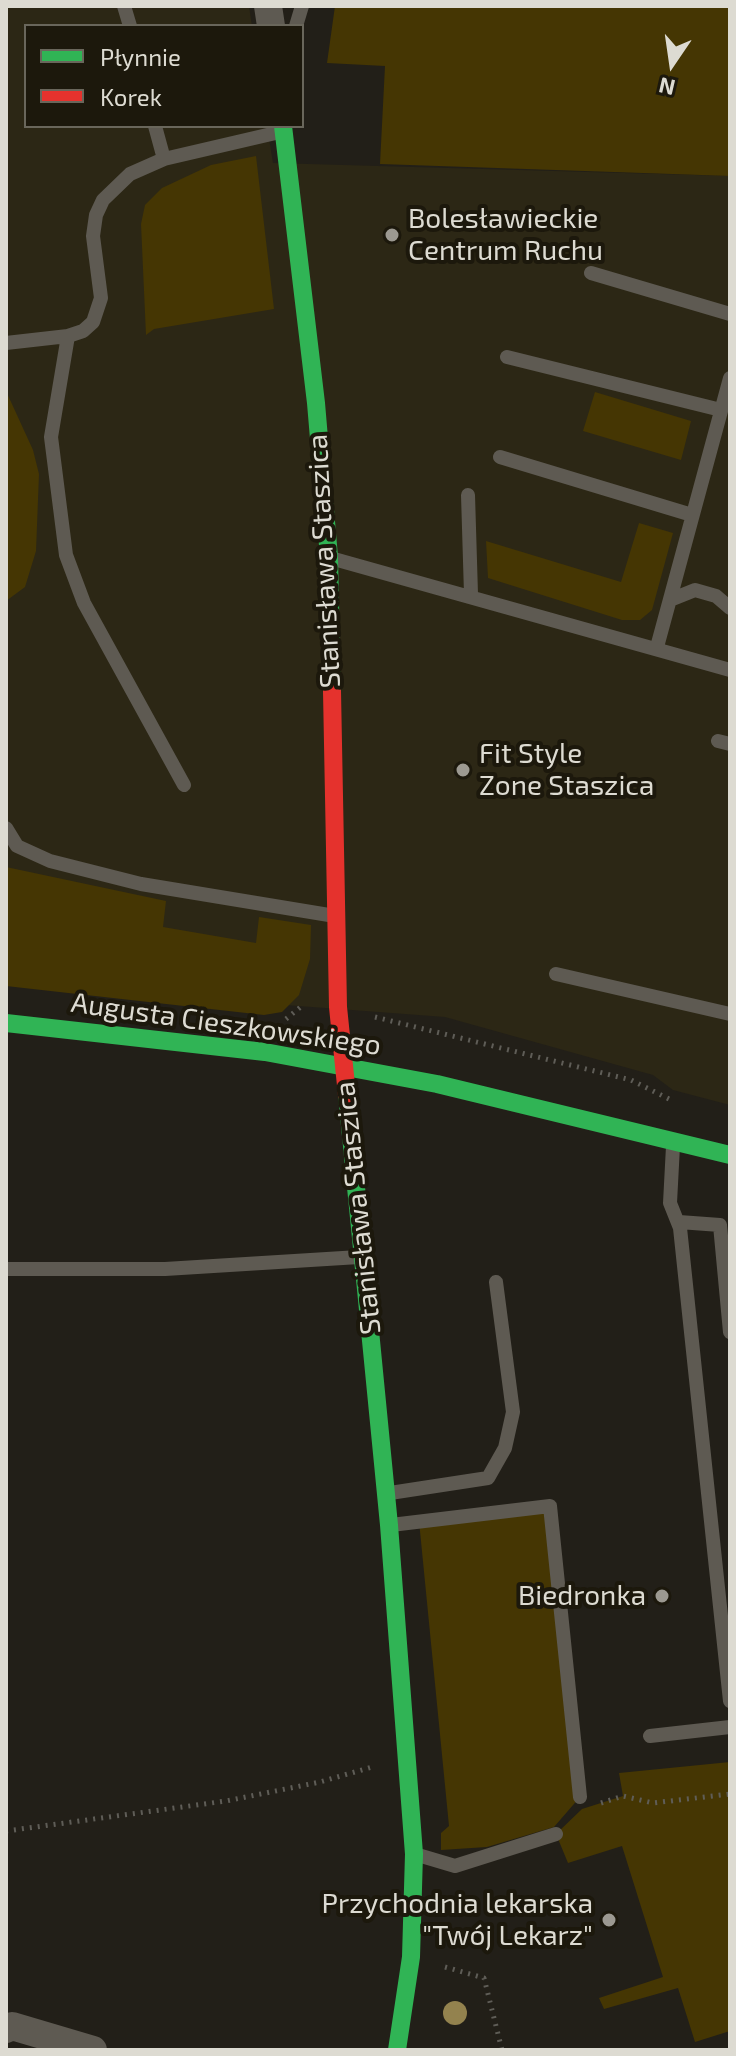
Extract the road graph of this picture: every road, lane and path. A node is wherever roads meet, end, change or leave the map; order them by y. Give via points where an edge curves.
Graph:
1 (156, 128) edge
2 (284, 129) edge
3 (164, 159) junction
4 (591, 273) dead end
5 (730, 314) edge
6 (68, 336) junction
7 (6, 343) edge
8 (507, 357) dead end
9 (730, 378) edge
10 (721, 410) junction
11 (500, 457) dead end
12 (468, 495) dead end
13 (692, 515) junction
14 (329, 557) junction
15 (471, 594) junction
16 (670, 600) junction
17 (730, 608) edge
18 (657, 647) junction
19 (730, 670) edge
20 (184, 785) dead end
21 (6, 828) edge
22 (336, 916) junction
23 (556, 974) dead end
24 (730, 1014) edge
25 (372, 1016) dead end
26 (6, 1023) edge
27 (344, 1067) junction
28 (678, 1104) dead end
29 (674, 1142) junction
30 (730, 1155) edge
31 (679, 1222) junction
32 (363, 1256) junction
33 (6, 1269) edge
34 (496, 1282) dead end
35 (730, 1332) edge
36 (385, 1494) junction
37 (389, 1525) junction
38 (730, 1701) edge
39 (730, 1727) edge
40 (650, 1736) dead end
41 (378, 1765) dead end
42 (730, 1794) edge
43 (580, 1797) dead end
44 (596, 1805) dead end
45 (6, 1831) edge
46 (556, 1834) dead end
47 (414, 1854) junction
48 (439, 1965) dead end
49 (6, 2029) edge
50 (93, 2050) edge
51 (397, 2050) edge
52 (502, 2050) edge

1 - 3 lane
2 - 3 lane
2 - 14 street, Stanisława Staszica
3 - 6 lane via 130,174 103,200 93,236 101,298 98,314 83,331
4 - 5 lane
6 - 7 lane
6 - 20 lane via 51,437 66,555 84,603
8 - 10 lane
9 - 10 lane
10 - 13 lane
11 - 13 lane
12 - 15 lane
13 - 16 lane
14 - 15 lane
14 - 22 street, Stanisława Staszica
15 - 18 lane
16 - 17 lane via 695,590 716,596
16 - 18 lane
18 - 19 lane
21 - 22 lane via 17,846 50,861 141,884
22 - 27 street, Stanisława Staszica
23 - 24 lane
25 - 28 path via 631,1080
26 - 27 street, Augusta Cieszkowskiego via 255,1051
27 - 29 street, Augusta Cieszkowskiego via 437,1084
27 - 32 street, Stanisława Staszica
29 - 30 street, Augusta Cieszkowskiego
29 - 31 lane via 670,1203
31 - 35 lane via 720,1225
31 - 38 lane
32 - 33 lane via 165,1269
32 - 36 street, Stanisława Staszica
34 - 36 lane via 513,1412 505,1448 488,1478
36 - 37 street, Stanisława Staszica
37 - 43 lane via 550,1506
37 - 47 street, Stanisława Staszica
39 - 40 lane
41 - 45 path via 226,1801
42 - 44 path via 653,1803 623,1796
46 - 47 lane via 455,1866
47 - 51 street, Stanisława Staszica via 411,1957
48 - 52 path via 484,1978
49 - 50 street via 12,2026

